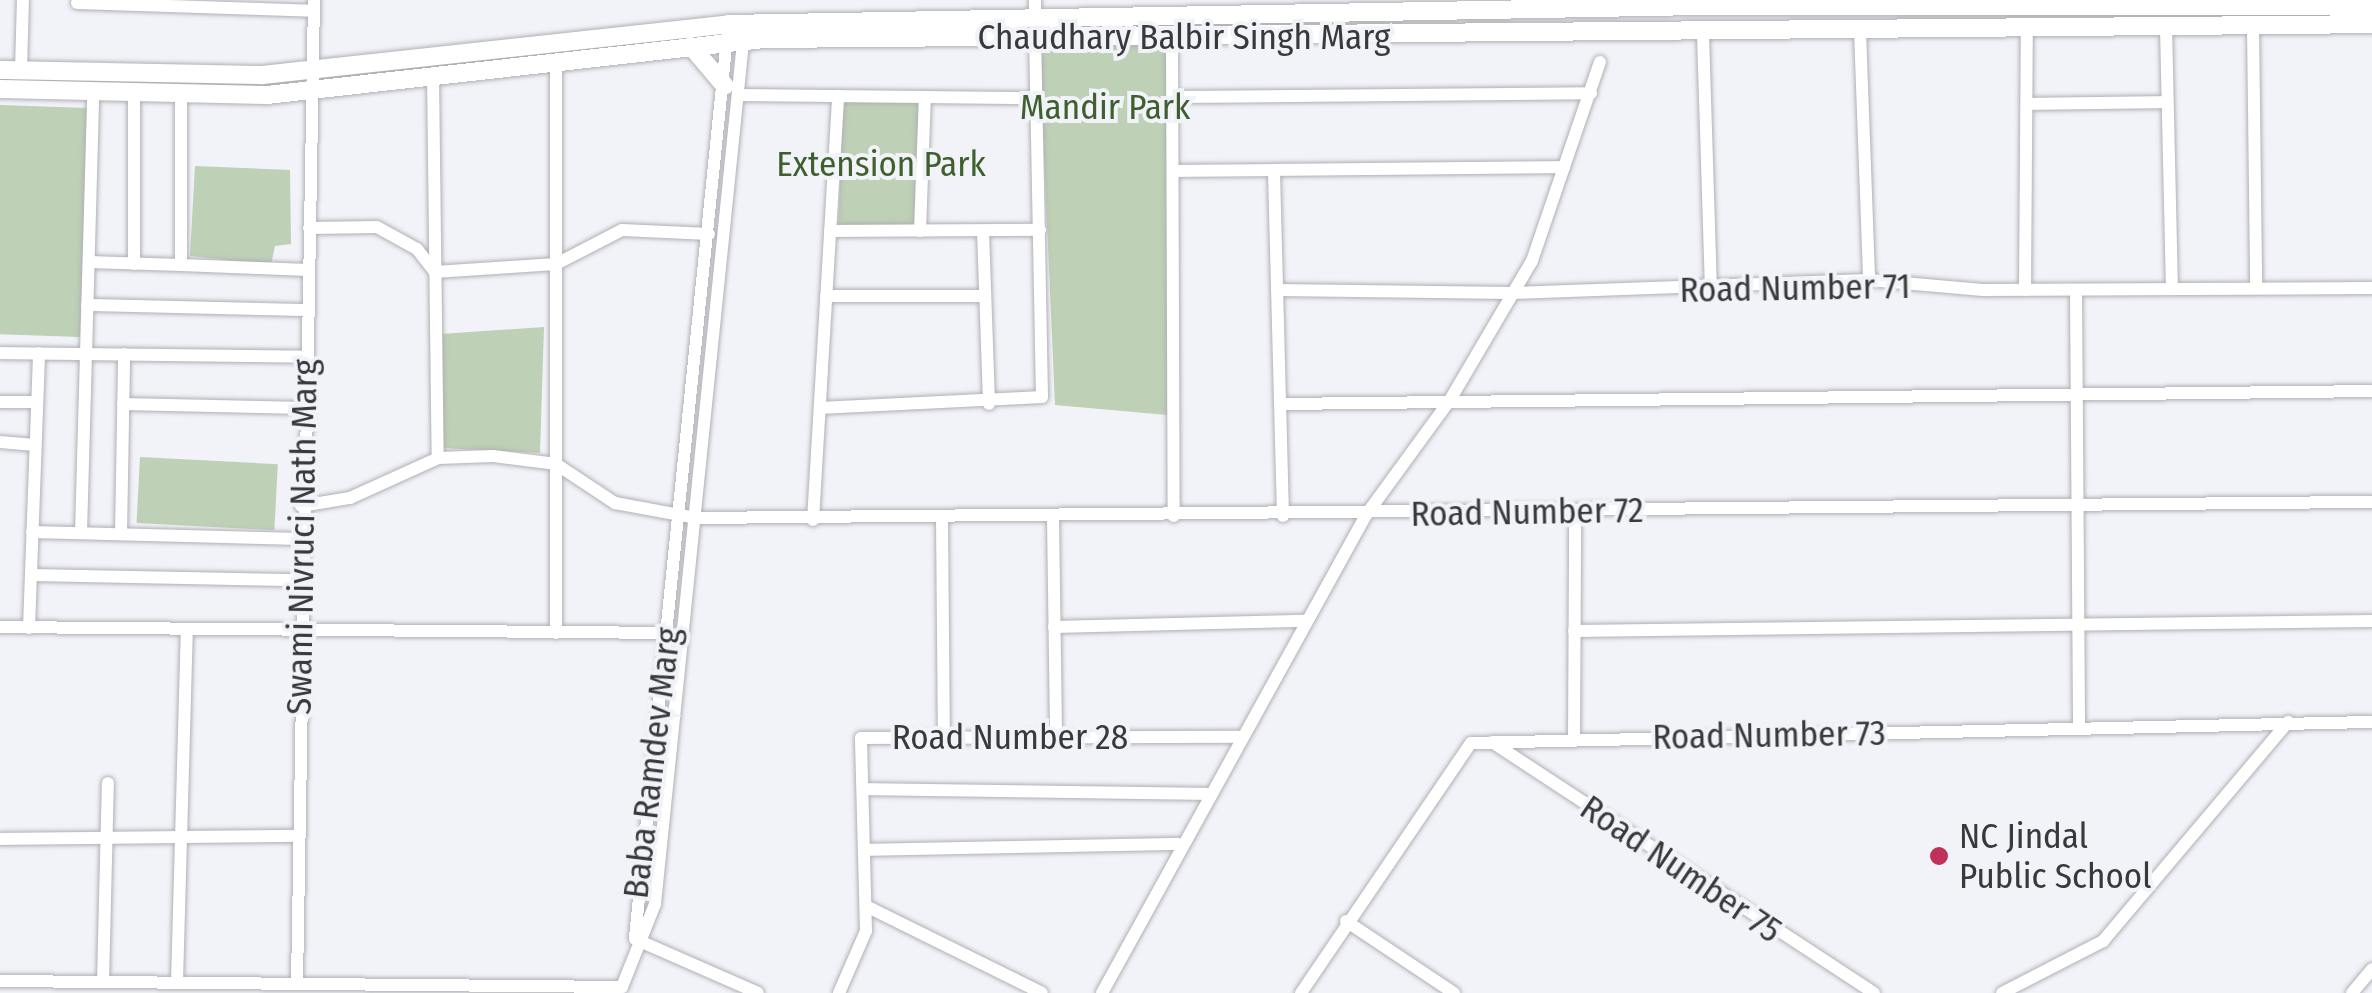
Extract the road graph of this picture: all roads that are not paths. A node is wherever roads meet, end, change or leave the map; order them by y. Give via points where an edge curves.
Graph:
1 (23, 0) edge
2 (78, 3) dead end
3 (1912, 4) edge
4 (2309, 4) edge
5 (314, 6) edge
6 (2372, 6) edge
7 (1411, 7) edge
8 (1035, 18) edge
9 (2372, 24) edge
10 (2253, 26) junction
11 (2166, 27) junction
12 (2027, 29) junction
13 (1860, 31) junction
14 (736, 32) junction
15 (1703, 34) junction
16 (1172, 38) junction
17 (691, 46) junction
18 (556, 61) junction
19 (1600, 62) dead end
20 (313, 69) junction
21 (0, 70) edge
22 (21, 70) junction
23 (433, 76) junction
24 (0, 89) edge
25 (93, 90) junction
26 (314, 90) junction
27 (732, 91) junction
28 (134, 92) junction
29 (181, 93) junction
30 (1591, 93) junction
31 (838, 96) junction
32 (925, 97) junction
33 (1173, 97) junction
34 (1036, 98) junction
35 (2167, 102) junction
36 (2027, 104) junction
37 (1564, 167) junction
38 (1274, 170) junction
39 (1172, 171) junction
40 (310, 228) junction
41 (983, 230) junction
42 (1040, 230) junction
43 (830, 231) junction
44 (920, 231) junction
45 (709, 234) junction
46 (89, 262) junction
47 (134, 264) junction
48 (556, 264) junction
49 (181, 265) junction
50 (308, 270) junction
51 (436, 272) junction
52 (1869, 280) junction
53 (2256, 288) junction
54 (2372, 288) edge
55 (2172, 289) junction
56 (1278, 290) junction
57 (1711, 290) junction
58 (2025, 290) junction
59 (2076, 290) junction
60 (1513, 293) junction
61 (826, 296) junction
62 (985, 296) junction
63 (87, 304) junction
64 (307, 310) junction
65 (0, 353) edge
66 (39, 353) junction
67 (84, 354) junction
68 (124, 354) junction
69 (306, 356) junction
70 (2372, 391) edge
71 (2076, 397) junction
72 (1450, 400) junction
73 (0, 402) edge
74 (36, 402) junction
75 (123, 404) junction
76 (989, 404) junction
77 (1280, 404) junction
78 (304, 408) junction
79 (820, 408) junction
80 (0, 442) edge
81 (34, 446) junction
82 (438, 458) junction
83 (556, 464) junction
84 (2372, 502) edge
85 (301, 506) junction
86 (2077, 510) junction
87 (1575, 512) junction
88 (1366, 514) junction
89 (1174, 516) junction
90 (1284, 516) junction
91 (689, 517) junction
92 (1053, 517) junction
93 (942, 518) junction
94 (813, 520) junction
95 (32, 532) junction
96 (81, 533) junction
97 (121, 534) junction
98 (300, 538) junction
99 (31, 575) junction
100 (299, 580) junction
101 (2372, 621) edge
102 (1305, 622) junction
103 (2078, 626) junction
104 (0, 627) edge
105 (1054, 627) junction
106 (29, 628) junction
107 (187, 630) junction
108 (1574, 630) junction
109 (298, 632) junction
110 (556, 633) junction
111 (668, 633) junction
112 (2288, 722) junction
113 (2372, 722) edge
114 (2079, 728) junction
115 (1239, 736) junction
116 (944, 737) junction
117 (1056, 737) junction
118 (1574, 740) junction
119 (1492, 742) junction
120 (108, 783) dead end
121 (862, 788) junction
122 (1206, 794) junction
123 (298, 836) junction
124 (0, 838) edge
125 (108, 838) junction
126 (181, 838) junction
127 (1178, 844) junction
128 (864, 850) junction
129 (866, 906) junction
130 (1346, 922) junction
131 (635, 939) junction
132 (2372, 969) edge
133 (0, 981) edge
134 (104, 982) junction
135 (177, 982) junction
136 (297, 984) junction
137 (758, 993) edge
138 (839, 993) edge
139 (1042, 993) edge
140 (1102, 993) edge
141 (1300, 993) edge
142 (1454, 993) edge
143 (1874, 993) edge
144 (2002, 993) edge
145 (2352, 993) edge

1 - 22 street
2 - 5 street
3 - 4 street, Chaudhary Balbir Singh Marg
3 - 7 street, Chaudhary Balbir Singh Marg
4 - 6 street, Chaudhary Balbir Singh Marg
5 - 20 street, Swami Nivruci Nath Marg
7 - 8 street, Chaudhary Balbir Singh Marg
8 - 14 street, Chaudhary Balbir Singh Marg
8 - 16 street, Chaudhary Balbir Singh Marg
8 - 34 street
9 - 10 street, Chaudhary Balbir Singh Marg
10 - 11 street, Chaudhary Balbir Singh Marg
10 - 53 street
11 - 12 street, Chaudhary Balbir Singh Marg
11 - 35 street
12 - 13 street, Chaudhary Balbir Singh Marg
12 - 36 street
13 - 15 street, Chaudhary Balbir Singh Marg
13 - 52 street
14 - 17 street, Chaudhary Balbir Singh Marg
14 - 20 street, Chaudhary Balbir Singh Marg
14 - 27 street, Baba Ramdev Marg
15 - 16 street, Chaudhary Balbir Singh Marg
15 - 57 street
16 - 33 street
17 - 18 street, Chaudhary Balbir Singh Marg
17 - 27 street
18 - 23 street, Chaudhary Balbir Singh Marg
18 - 48 street
19 - 30 street
20 - 22 street, Chaudhary Balbir Singh Marg
20 - 26 street, Swami Nivruci Nath Marg
21 - 22 street, Chaudhary Balbir Singh Marg
23 - 26 street, Chaudhary Balbir Singh Marg
23 - 51 street
24 - 25 street, Chaudhary Balbir Singh Marg
25 - 28 street, Chaudhary Balbir Singh Marg
25 - 46 street
26 - 29 street, Chaudhary Balbir Singh Marg
26 - 40 street, Swami Nivruci Nath Marg
27 - 31 street
27 - 45 street, Baba Ramdev Marg
27 - 91 street, Baba Ramdev Marg
28 - 29 street, Chaudhary Balbir Singh Marg
28 - 47 street
29 - 49 street
30 - 33 street
30 - 37 street
31 - 32 street
31 - 43 street
32 - 34 street
32 - 44 street
33 - 39 street
34 - 42 street
35 - 36 street
35 - 55 street
36 - 58 street
37 - 38 street
37 - 60 street
38 - 39 street
38 - 56 street
39 - 89 street
40 - 50 street, Swami Nivruci Nath Marg
40 - 51 street via 376,227
41 - 42 street
41 - 44 street
41 - 62 street
42 - 76 street via 1045,391 1032,403
43 - 44 street
43 - 61 street
45 - 48 street via 622,230
45 - 91 street, Baba Ramdev Marg
46 - 47 street
46 - 63 street
47 - 49 street
48 - 51 street
48 - 83 street
49 - 50 street
50 - 64 street, Swami Nivruci Nath Marg
51 - 82 street
52 - 57 street, Road Number 71
52 - 58 street, Road Number 71
53 - 54 street, Road Number 71
53 - 55 street, Road Number 71
55 - 59 street, Road Number 71
56 - 60 street, Road Number 71
56 - 77 street
57 - 60 street, Road Number 71
58 - 59 street, Road Number 71
59 - 71 street
60 - 72 street
61 - 62 street
61 - 79 street
62 - 76 street
63 - 64 street
63 - 67 street
64 - 69 street, Swami Nivruci Nath Marg
65 - 66 street
66 - 67 street
66 - 74 street
67 - 68 street
67 - 96 street
68 - 69 street
68 - 75 street
69 - 78 street, Swami Nivruci Nath Marg
70 - 71 street
71 - 72 street
71 - 86 street
72 - 77 street
72 - 88 street
73 - 74 street
74 - 81 street
75 - 78 street
75 - 97 street
76 - 79 street
77 - 90 street
78 - 85 street, Swami Nivruci Nath Marg
79 - 94 street
80 - 81 street
81 - 95 street
82 - 83 street
82 - 85 street via 350,498
83 - 91 street, Road Number 72 via 614,503
83 - 110 street
84 - 86 street, Road Number 72
85 - 98 street, Swami Nivruci Nath Marg
86 - 87 street, Road Number 72
86 - 103 street
87 - 88 street, Road Number 72
87 - 108 street
88 - 90 street, Road Number 72
88 - 102 street
89 - 90 street, Road Number 72
89 - 92 street, Road Number 72
91 - 94 street, Road Number 72
91 - 111 street, Baba Ramdev Marg
91 - 131 street, Baba Ramdev Marg via 655,904
92 - 93 street, Road Number 72
92 - 105 street
93 - 94 street, Road Number 72
93 - 116 street
95 - 96 street
95 - 99 street
96 - 97 street
97 - 98 street
98 - 100 street, Swami Nivruci Nath Marg
99 - 100 street
99 - 106 street
100 - 109 street, Swami Nivruci Nath Marg
101 - 103 street
102 - 105 street
102 - 115 street
103 - 108 street
103 - 114 street
104 - 106 street
105 - 117 street
106 - 107 street
107 - 109 street
107 - 126 street
108 - 118 street
109 - 110 street
109 - 123 street, Swami Nivruci Nath Marg
110 - 111 street
111 - 131 street, Baba Ramdev Marg
112 - 113 street, Road Number 73
112 - 114 street, Road Number 73
112 - 144 street via 2104,941
114 - 118 street, Road Number 73
115 - 117 street, Road Number 28
115 - 122 street
116 - 117 street, Road Number 28
116 - 121 street, Road Number 28 via 862,738
118 - 119 street, Road Number 73
119 - 130 street, Road Number 73 via 1459,750
119 - 143 street, Road Number 75
120 - 125 street
121 - 122 street
121 - 128 street, Road Number 28
122 - 127 street
123 - 126 street
123 - 136 street, Swami Nivruci Nath Marg
124 - 125 street
125 - 126 street
125 - 134 street
126 - 135 street
127 - 128 street
127 - 140 street
128 - 129 street, Road Number 28
129 - 138 street, Road Number 28 via 866,931
129 - 139 street
130 - 141 street, Road Number 73
130 - 142 street
131 - 136 street via 622,987
131 - 137 street
132 - 145 street
133 - 134 street
134 - 135 street
135 - 136 street

